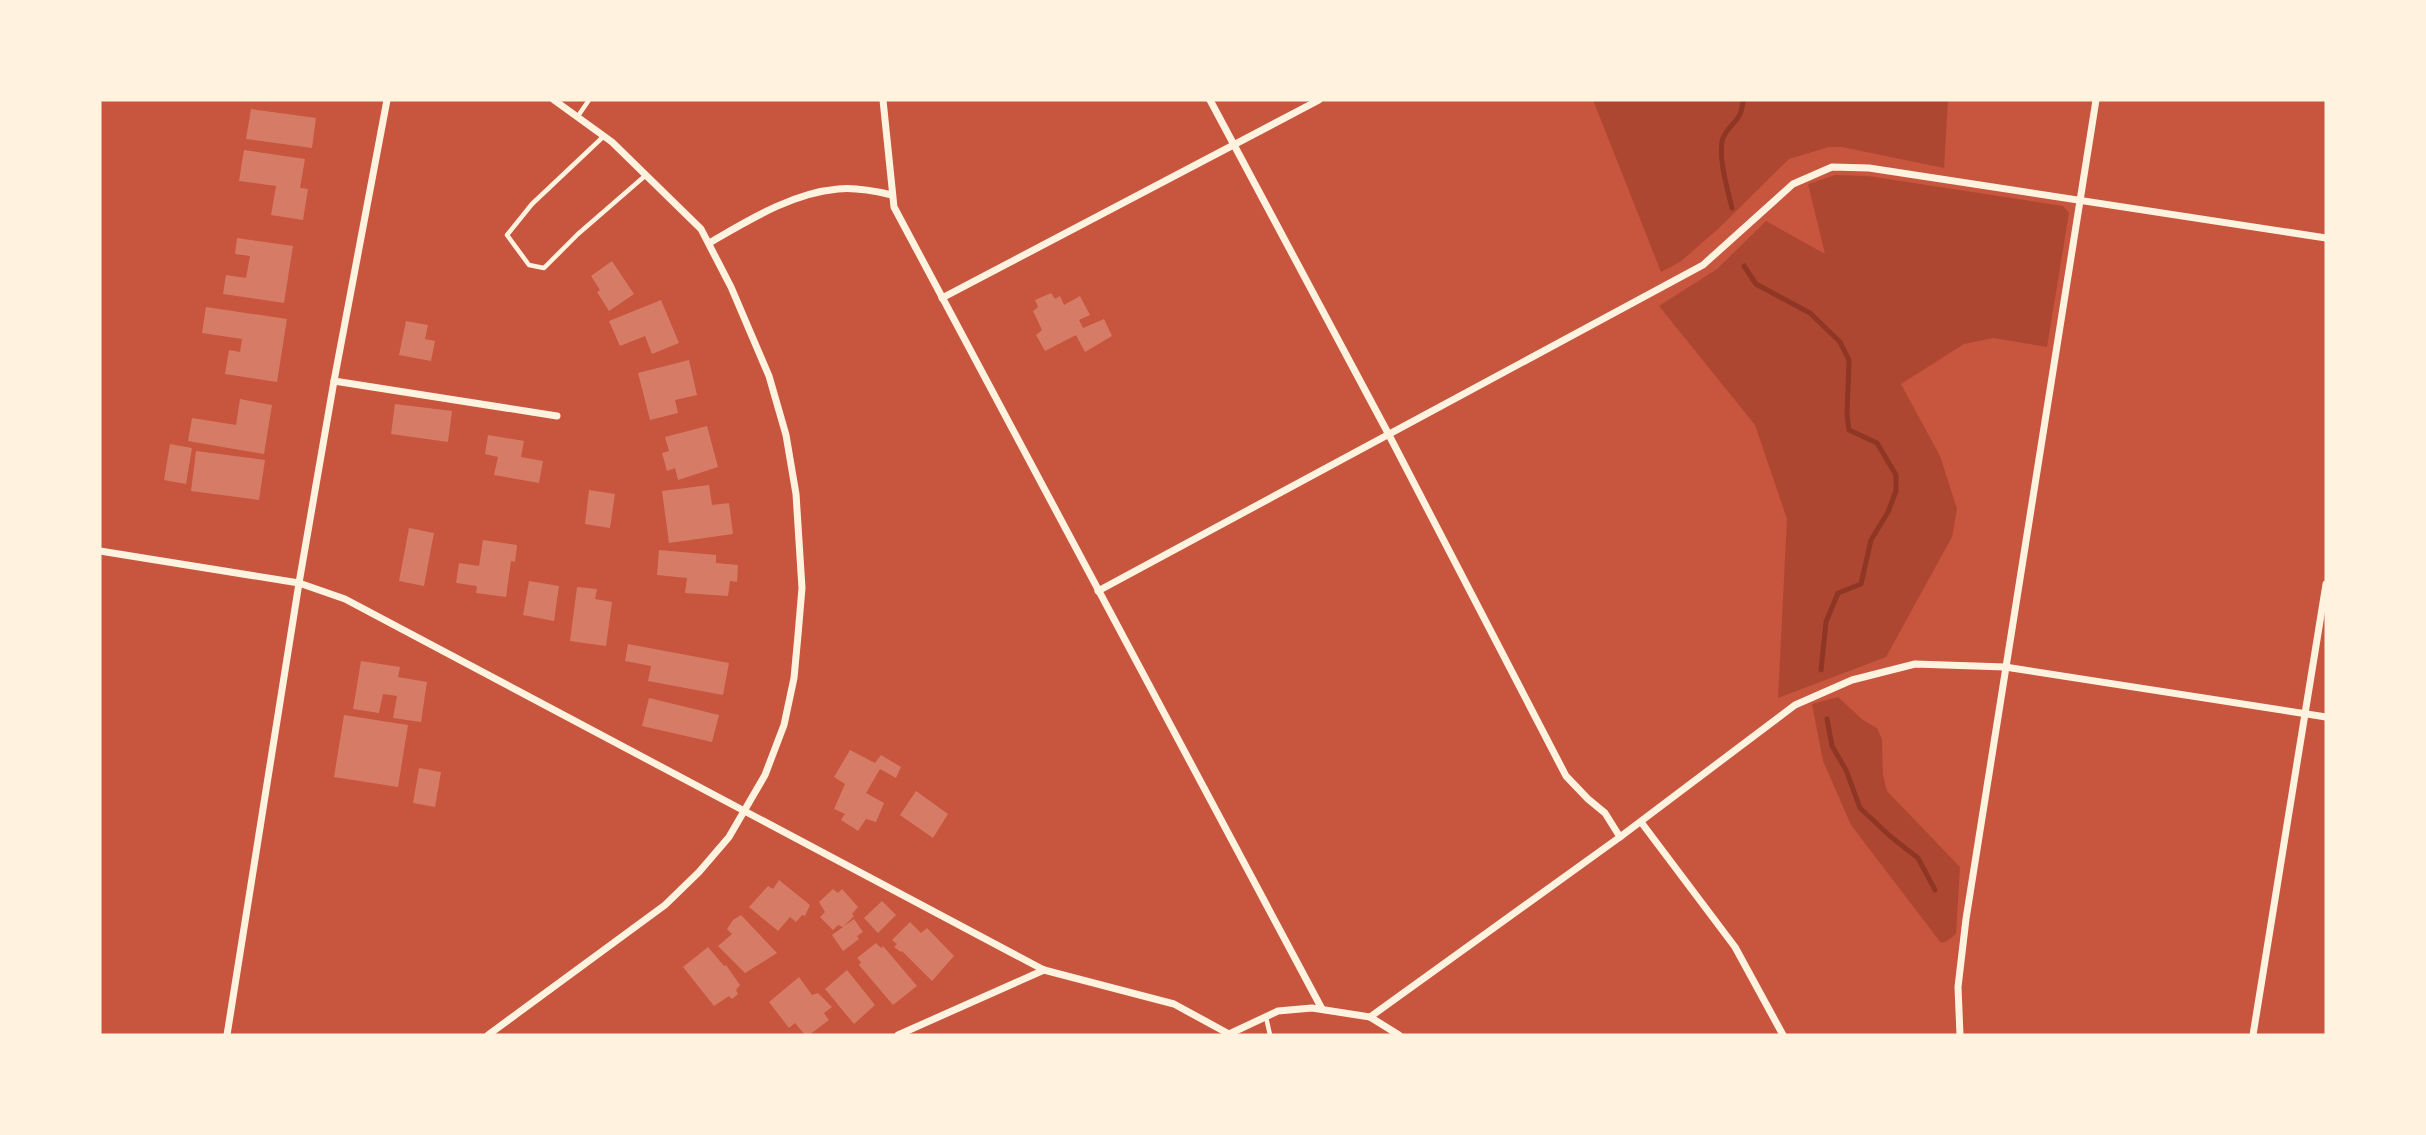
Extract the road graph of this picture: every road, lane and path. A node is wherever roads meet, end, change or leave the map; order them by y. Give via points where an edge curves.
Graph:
1 (387, 100) edge
2 (554, 100) edge
3 (589, 100) edge
4 (883, 100) edge
5 (1210, 100) edge
6 (1319, 100) edge
7 (2096, 100) edge
8 (578, 116) junction
9 (604, 136) junction
10 (1233, 144) junction
11 (647, 174) junction
12 (892, 195) junction
13 (2081, 200) junction
14 (2326, 238) edge
15 (709, 243) junction
16 (942, 298) junction
17 (334, 381) junction
18 (557, 416) dead end
19 (1389, 435) junction
20 (100, 551) edge
21 (299, 583) junction
22 (2326, 583) edge
23 (1098, 591) junction
24 (2005, 667) junction
25 (2306, 714) junction
26 (2326, 717) edge
27 (745, 812) junction
28 (1641, 822) junction
29 (1620, 837) junction
30 (1044, 970) junction
31 (1322, 1009) junction
32 (1266, 1017) junction
33 (1370, 1017) junction
34 (227, 1035) edge
35 (488, 1035) edge
36 (898, 1035) edge
37 (1228, 1035) edge
38 (1270, 1035) edge
39 (1399, 1035) edge
40 (1783, 1035) edge
41 (1960, 1035) edge
42 (2253, 1035) edge

1 - 17 street
2 - 8 street
3 - 8 lane
4 - 12 street
5 - 10 street
6 - 10 street
7 - 13 street
8 - 9 street
9 - 11 street
9 - 11 lane via 507,234 529,265 544,268
10 - 16 street
10 - 19 street
11 - 15 street
12 - 15 street via 838,189 798,198
12 - 16 street
13 - 14 street
13 - 19 street via 1869,168 1832,167 1793,184 1703,265
13 - 24 street
15 - 27 street via 769,376 786,435 796,494 802,588 794,678 783,725 765,775
16 - 23 street
17 - 18 street
17 - 21 street
19 - 23 street
19 - 29 street via 1566,776 1605,813
20 - 21 street
21 - 27 street via 345,598
21 - 34 street
22 - 25 street
23 - 31 street
24 - 25 street
24 - 28 street via 1915,664 1852,680 1795,705
24 - 41 street via 1966,919 1958,987
25 - 26 street
25 - 42 street
27 - 30 street
27 - 35 street via 699,872 665,905
28 - 29 street
28 - 40 street via 1735,947
29 - 33 street
30 - 36 street
30 - 37 street via 1174,1004
31 - 32 street via 1278,1011
31 - 33 street
32 - 37 street
32 - 38 lane
33 - 39 street

